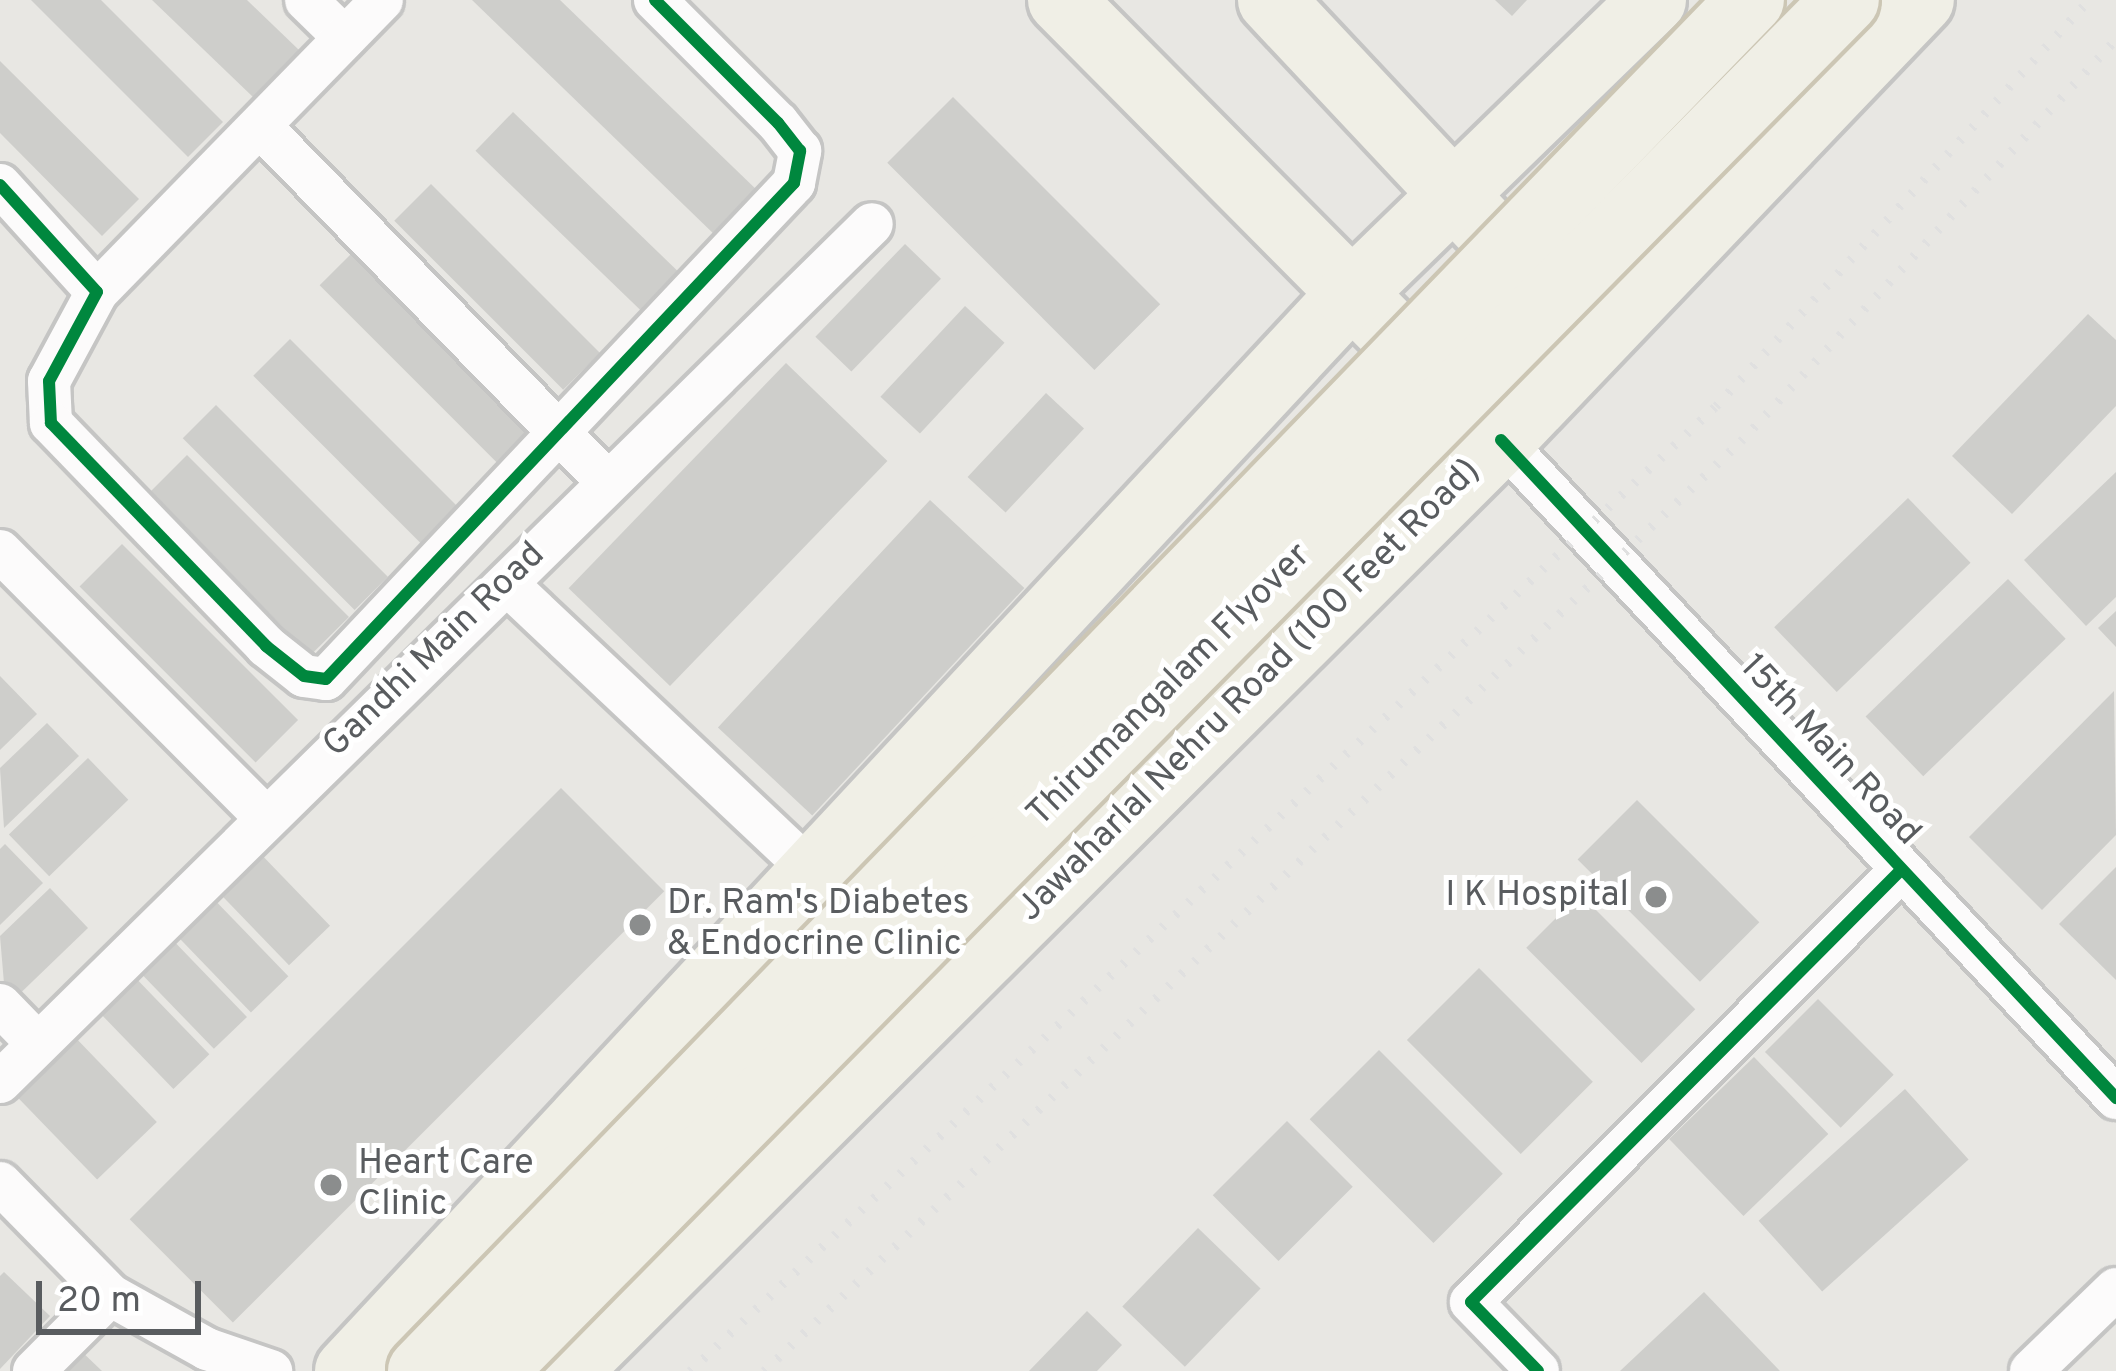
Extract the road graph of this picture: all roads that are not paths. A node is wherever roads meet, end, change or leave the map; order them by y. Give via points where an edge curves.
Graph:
1 (306, 0) edge
2 (382, 0) edge
3 (655, 0) edge
4 (1061, 0) edge
5 (1271, 0) edge
6 (1652, 0) edge
7 (1751, 0) edge
8 (1880, 8) edge
9 (345, 38) junction
10 (260, 126) junction
11 (0, 185) edge
12 (1450, 193) junction
13 (872, 224) dead end
14 (97, 292) junction
15 (1349, 296) junction
16 (1594, 342) junction
17 (559, 427) junction
18 (1502, 440) junction
19 (606, 480) junction
20 (0, 551) edge
21 (507, 584) junction
22 (265, 817) junction
23 (1899, 872) junction
24 (817, 876) junction
25 (0, 1005) edge
26 (38, 1044) junction
27 (0, 1082) edge
28 (2116, 1098) edge
29 (0, 1183) edge
30 (2116, 1288) edge
31 (110, 1295) junction
32 (212, 1360) edge
33 (34, 1371) edge
34 (271, 1371) edge
35 (348, 1371) edge
36 (421, 1371) edge
37 (493, 1371) edge
38 (568, 1371) edge
39 (1538, 1371) edge
40 (2031, 1371) edge

1 - 9 street
2 - 9 street
3 - 17 street via 800,151 794,183
4 - 15 main road
5 - 12 main road
6 - 12 main road
7 - 36 main road, Thirumangalam Flyover, bridge
8 - 16 main road, Jawaharlal Nehru Road (100 Feet Road)
8 - 37 main road, Thirumangalam Flyover, bridge
9 - 10 street
10 - 14 street
10 - 17 street
11 - 14 street
12 - 15 main road
12 - 16 main road
13 - 19 street, Gandhi Main Road
14 - 17 street via 49,381 51,423 304,676 326,679
15 - 18 main road
15 - 24 main road
16 - 18 main road, Jawaharlal Nehru Road (100 Feet Road)
17 - 19 street
18 - 23 street, 15th Main Road
18 - 38 main road, Jawaharlal Nehru Road (100 Feet Road)
19 - 21 street, Gandhi Main Road
20 - 22 street
21 - 22 street, Gandhi Main Road
21 - 24 street
22 - 26 street, Gandhi Main Road
23 - 28 street, 15th Main Road
23 - 39 street via 1471,1302
24 - 35 main road
25 - 26 street
26 - 27 street, Gandhi Main Road
29 - 31 street
30 - 40 street
31 - 32 street
31 - 33 street
32 - 34 street

